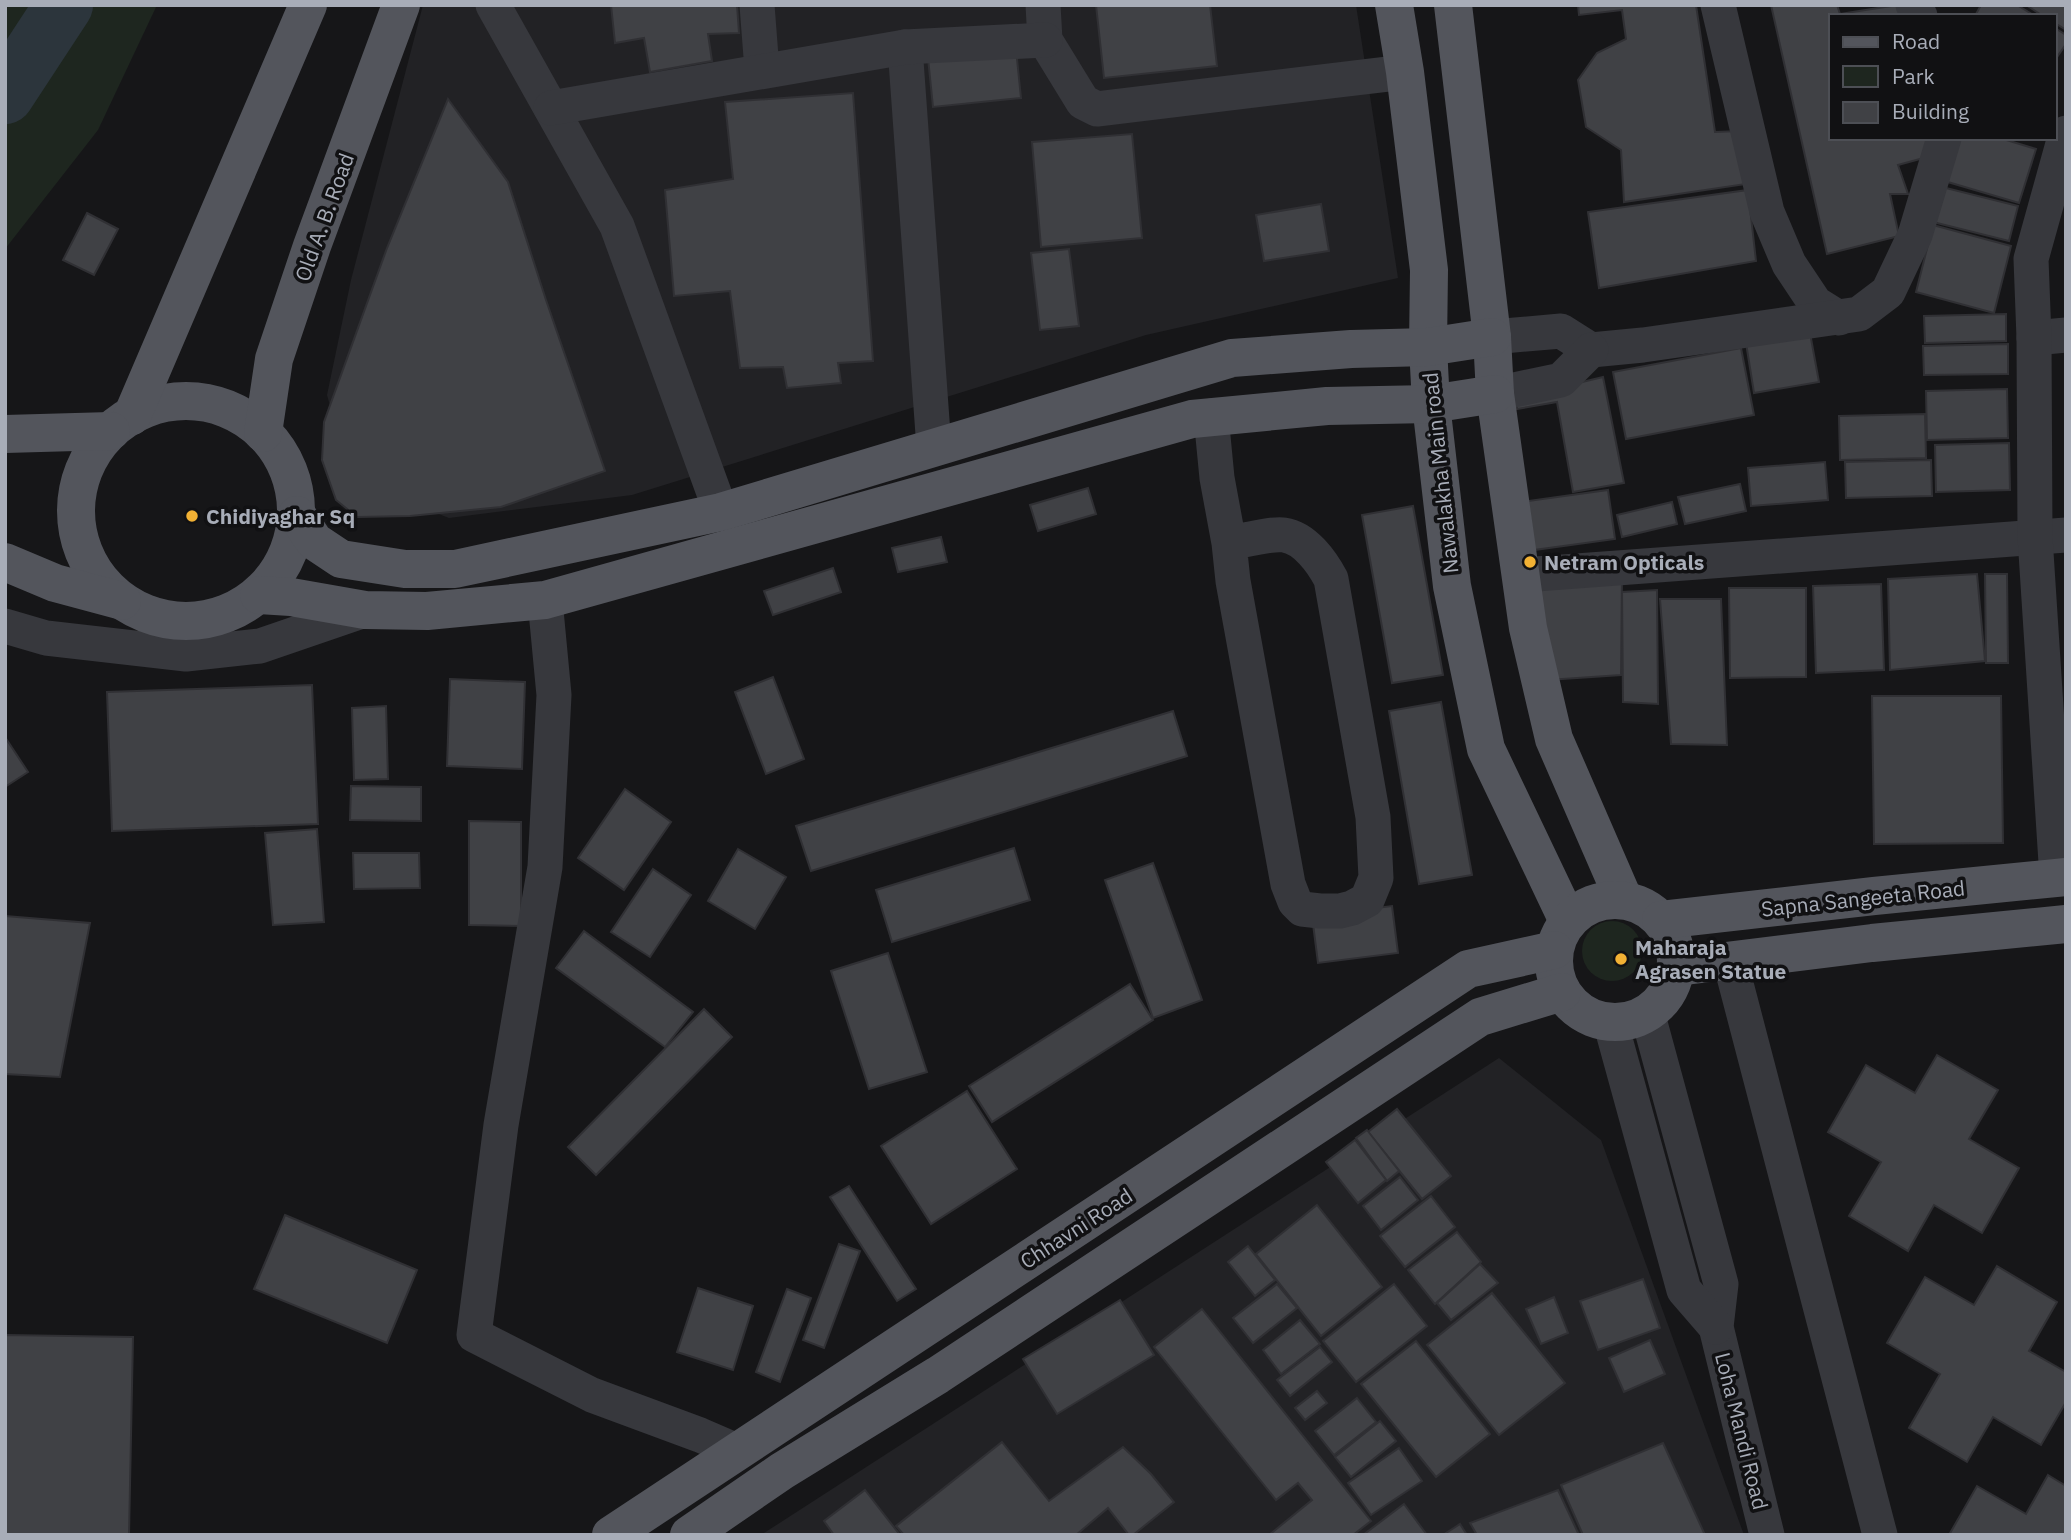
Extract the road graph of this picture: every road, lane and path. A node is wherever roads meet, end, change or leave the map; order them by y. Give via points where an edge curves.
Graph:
1 (308, 5) edge
2 (401, 5) edge
3 (493, 5) edge
4 (757, 5) edge
5 (1043, 5) edge
6 (1394, 5) edge
7 (1453, 5) edge
8 (1718, 5) edge
9 (1045, 40) junction
10 (905, 47) junction
11 (762, 70) junction
12 (1405, 72) junction
13 (551, 108) junction
14 (2065, 135) edge
15 (1943, 140) edge
16 (1839, 318) junction
17 (2050, 336) edge
18 (1492, 337) junction
19 (1428, 347) junction
20 (1591, 350) junction
21 (1495, 394) junction
22 (1431, 404) junction
23 (1211, 416) junction
24 (122, 423) junction
25 (263, 433) junction
26 (5, 434) edge
27 (934, 448) junction
28 (721, 512) junction
29 (297, 515) junction
30 (2051, 536) edge
31 (1229, 543) junction
32 (5, 562) edge
33 (1522, 575) junction
34 (259, 595) junction
35 (545, 600) junction
36 (122, 601) junction
37 (365, 610) junction
38 (5, 626) edge
39 (2061, 878) edge
40 (1624, 900) junction
41 (1661, 920) junction
42 (2066, 924) edge
43 (1561, 936) junction
44 (1730, 961) junction
45 (1677, 967) junction
46 (1562, 992) junction
47 (1647, 1012) junction
48 (1610, 1021) junction
49 (1716, 1327) junction
50 (737, 1451) junction
51 (611, 1535) edge
52 (689, 1535) edge
53 (1767, 1535) edge
54 (1881, 1535) edge

1 - 24 main road
2 - 25 main road, Old A. B. Road via 274,359
3 - 13 street
4 - 11 street
5 - 9 street
6 - 12 main road, Nawalakha Main road
7 - 18 main road
8 - 16 street via 1767,212 1789,264 1810,296
9 - 10 street
9 - 12 street via 1083,102 1097,109
10 - 11 street
10 - 27 street
11 - 13 street
12 - 19 main road, Nawalakha Main road via 1429,270
13 - 28 street via 617,226
14 - 17 street via 2031,259
15 - 16 street via 1915,234 1888,292 1859,314
16 - 20 street
17 - 30 street
18 - 19 main road
18 - 20 street via 1561,331
18 - 21 main road
19 - 22 main road, Nawalakha Main road
19 - 27 main road via 1232,358
20 - 21 street via 1561,380
21 - 22 main road
21 - 33 main road
22 - 23 main road via 1327,406
22 - 43 main road, Nawalakha Main road via 1452,586 1486,749
23 - 31 street
23 - 35 main road
24 - 25 main road via 154,406 183,402 213,405 240,416
24 - 26 main road
24 - 36 main road via 93,453 80,480 76,511 80,542 93,569
25 - 29 main road via 282,457 293,485
27 - 28 main road
28 - 29 main road via 455,569 405,569 341,559 314,541
29 - 34 main road via 292,545 279,573
30 - 33 street
30 - 39 street
31 - 31 street via 1284,535 1312,553 1331,579 1373,817 1376,878 1367,900 1352,908 1302,909 1288,884
32 - 36 main road via 55,583
33 - 40 main road via 1528,628 1554,739
34 - 36 main road via 227,614 191,622 155,617
34 - 37 main road
35 - 37 main road via 426,611
35 - 50 street via 554,695 545,867 501,1125 474,1335 592,1395
37 - 38 street via 260,646 186,654 46,638
39 - 41 main road, Sapna Sangeeta Road
40 - 41 main road
40 - 43 main road via 1584,908
41 - 45 main road via 1671,934
42 - 44 main road
43 - 46 main road via 1554,967
43 - 50 main road, Chhavni Road via 1468,969
44 - 45 main road
44 - 54 street
45 - 47 main road via 1670,990
46 - 48 main road via 1575,1007
46 - 52 main road via 1480,1017
47 - 48 main road via 1628,1021
47 - 49 street via 1721,1284
48 - 49 street via 1684,1290
49 - 53 street, Loha Mandi Road
50 - 51 main road, Chhavni Road

